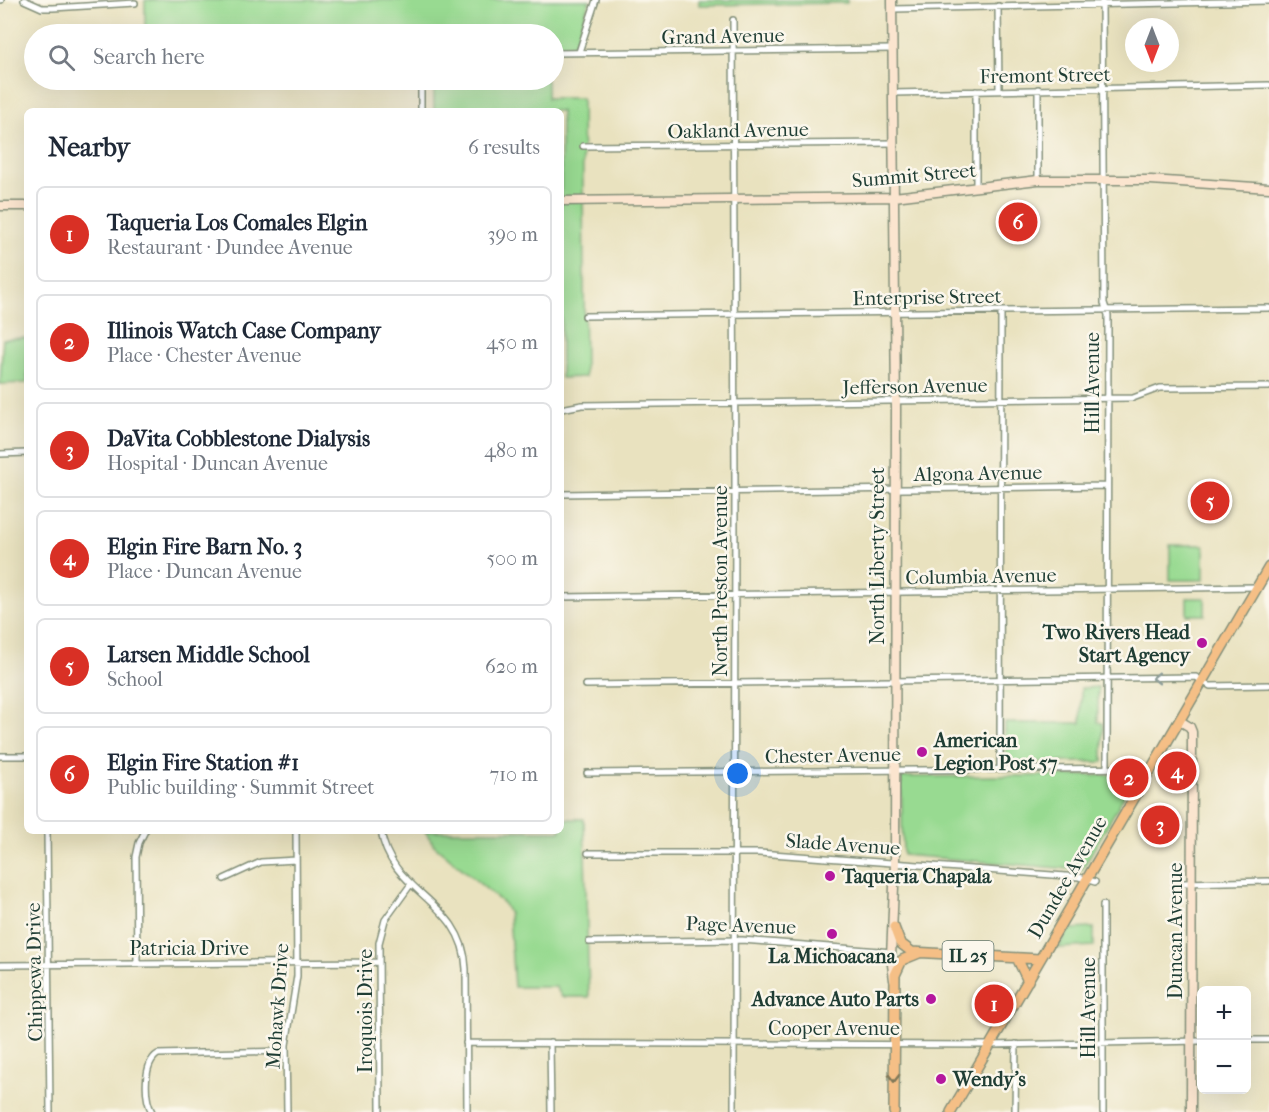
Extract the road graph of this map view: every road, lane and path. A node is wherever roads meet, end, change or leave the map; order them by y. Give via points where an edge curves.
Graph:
1 (24, 0) edge
2 (596, 0) edge
3 (1269, 1) edge
4 (1102, 2) edge
5 (135, 3) dead end
6 (892, 4) edge
7 (998, 6) junction
8 (733, 20) dead end
9 (893, 49) junction
10 (733, 51) junction
11 (579, 52) junction
12 (564, 53) edge
13 (1269, 85) edge
14 (1102, 89) junction
15 (421, 90) edge
16 (999, 90) junction
17 (1038, 90) junction
18 (976, 91) junction
19 (893, 93) junction
20 (421, 108) edge
21 (894, 143) junction
22 (734, 145) junction
23 (583, 146) dead end
24 (1102, 179) junction
25 (1038, 180) junction
26 (976, 187) junction
27 (1269, 188) edge
28 (894, 197) junction
29 (734, 200) junction
30 (564, 201) edge
31 (0, 206) edge
32 (24, 206) edge
33 (1269, 308) edge
34 (1105, 309) junction
35 (1001, 311) junction
36 (895, 313) junction
37 (735, 315) junction
38 (585, 316) dead end
39 (1269, 387) edge
40 (1108, 398) junction
41 (1002, 399) junction
42 (896, 401) junction
43 (735, 404) junction
44 (564, 408) edge
45 (24, 453) edge
46 (0, 454) edge
47 (1107, 486) junction
48 (1002, 488) junction
49 (895, 489) junction
50 (735, 492) junction
51 (564, 494) edge
52 (1269, 567) edge
53 (1257, 587) junction
54 (1107, 590) junction
55 (895, 592) junction
56 (1001, 592) junction
57 (735, 595) junction
58 (564, 597) edge
59 (1001, 679) junction
60 (1107, 679) junction
61 (896, 681) junction
62 (1203, 681) junction
63 (735, 684) junction
64 (586, 685) dead end
65 (1269, 685) edge
66 (1180, 721) junction
67 (0, 756) edge
68 (24, 756) edge
69 (1107, 768) junction
70 (1152, 768) junction
71 (1000, 769) junction
72 (895, 770) junction
73 (735, 772) junction
74 (586, 773) dead end
75 (47, 834) edge
76 (144, 834) edge
77 (296, 834) edge
78 (382, 834) edge
79 (734, 852) junction
80 (588, 853) dead end
81 (296, 860) junction
82 (895, 863) junction
83 (224, 879) dead end
84 (1091, 881) junction
85 (1269, 881) edge
86 (1187, 883) junction
87 (411, 884) junction
88 (1103, 905) dead end
89 (894, 927) junction
90 (735, 940) junction
91 (589, 942) dead end
92 (892, 952) junction
93 (919, 953) junction
94 (1040, 959) junction
95 (1018, 960) junction
96 (298, 962) junction
97 (379, 962) junction
98 (137, 963) junction
99 (48, 964) junction
100 (0, 965) edge
101 (894, 981) junction
102 (1028, 981) junction
103 (1269, 1040) edge
104 (1191, 1041) junction
105 (1197, 1041) edge
106 (1251, 1041) edge
107 (466, 1043) junction
108 (550, 1043) junction
109 (894, 1043) junction
110 (1103, 1043) junction
111 (735, 1044) junction
112 (1016, 1044) junction
113 (990, 1045) junction
114 (286, 1051) junction
115 (50, 1112) edge
116 (152, 1112) edge
117 (287, 1112) edge
118 (380, 1112) edge
119 (467, 1112) edge
120 (551, 1112) edge
121 (734, 1112) edge
122 (894, 1112) edge
123 (951, 1112) edge
124 (1015, 1112) edge
125 (1103, 1112) edge
126 (1191, 1112) edge

1 - 5 street via 42,8
2 - 11 street
3 - 4 street
4 - 7 street
4 - 14 street, Hill Avenue
6 - 7 street
6 - 9 main road, North Liberty Street
7 - 16 street
8 - 10 street, North Preston Avenue
9 - 10 street, Grand Avenue
9 - 19 main road, North Liberty Street
10 - 11 street, Grand Avenue
10 - 22 street, North Preston Avenue
11 - 12 street, Grand Avenue
13 - 14 street, Fremont Street
14 - 17 street, Fremont Street
14 - 24 street, Hill Avenue
15 - 20 street
16 - 17 street, Fremont Street
16 - 18 street, Fremont Street
17 - 25 street
18 - 19 street, Fremont Street
18 - 26 street
19 - 21 main road, North Liberty Street
21 - 22 street, Oakland Avenue
21 - 28 main road, North Liberty Street
22 - 23 street, Oakland Avenue
22 - 29 street, North Preston Avenue
24 - 25 main road, Summit Street
24 - 27 main road, Summit Street
24 - 34 street, Hill Avenue
25 - 26 main road, Summit Street
26 - 28 main road, Summit Street
28 - 29 main road, Summit Street
28 - 36 main road, North Liberty Street
29 - 30 main road, Summit Street
29 - 37 street, North Preston Avenue
31 - 32 main road
33 - 34 street, Enterprise Street
34 - 35 street, Enterprise Street
34 - 40 street, Hill Avenue
35 - 36 street, Enterprise Street
35 - 41 street
36 - 37 street, Enterprise Street
36 - 42 main road, North Liberty Street
37 - 38 street, Enterprise Street
37 - 43 street, North Preston Avenue
39 - 40 street, Jefferson Avenue via 1160,388 1136,398
40 - 41 street, Jefferson Avenue
40 - 47 street, Hill Avenue
41 - 42 street, Jefferson Avenue
41 - 48 street
42 - 43 street, Jefferson Avenue
42 - 49 main road, North Liberty Street
43 - 44 street, Jefferson Avenue
43 - 50 street, North Preston Avenue
45 - 46 street
47 - 48 street, Algona Avenue
47 - 54 street, Hill Avenue
48 - 49 street, Algona Avenue
48 - 56 street
49 - 50 street, Algona Avenue
49 - 55 main road, North Liberty Street
50 - 51 street, Algona Avenue
50 - 57 street, North Preston Avenue
52 - 53 main road, Dundee Avenue
53 - 54 street, Columbia Avenue
53 - 62 main road, Dundee Avenue
54 - 56 street, Columbia Avenue
54 - 60 street, Hill Avenue
55 - 56 street, Columbia Avenue
55 - 57 street, Columbia Avenue
55 - 61 main road, North Liberty Street
56 - 59 street
57 - 58 street, Columbia Avenue
57 - 63 street, North Preston Avenue
59 - 60 street
59 - 61 street
59 - 71 street
62 -> 60 street via 1196,677
60 - 69 street, Hill Avenue
61 - 63 street
61 - 72 main road, North Liberty Street
62 - 65 street via 1210,686
62 - 66 main road, Dundee Avenue
63 - 64 street
63 - 73 street, North Preston Avenue
66 - 70 main road, Dundee Avenue
66 - 86 main road, Duncan Avenue via 1192,732
67 - 68 street
69 - 70 street, Chester Avenue
69 - 71 street, Chester Avenue
70 - 84 main road, Dundee Avenue
71 - 72 street, Chester Avenue
72 - 73 street, Chester Avenue
72 - 82 main road, North Liberty Street
73 - 74 street, Chester Avenue
73 - 79 street, North Preston Avenue
75 - 99 street, Chippewa Drive
76 - 98 street via 136,858
77 - 81 street, Mohawk Drive
78 - 87 street via 390,859
79 - 80 street, Slade Avenue
79 - 82 street, Slade Avenue
79 - 90 street, North Preston Avenue
81 - 83 street via 261,862
81 - 96 street, Mohawk Drive
82 - 84 street, Slade Avenue
82 - 89 main road, North Liberty Street
84 - 94 main road, Dundee Avenue
85 - 86 street
86 - 104 main road, Duncan Avenue
87 - 97 street, Iroquois Drive via 383,925
87 - 107 street via 448,919 461,940 465,960
88 - 110 street, Hill Avenue
89 - 92 main road, North Liberty Street
89 - 93 main road via 902,945
90 - 91 street, Page Avenue
90 - 92 street, Page Avenue
90 - 111 street, North Preston Avenue
92 - 101 main road, North Liberty Street
93 - 95 main road, IL 25
93 - 101 main road via 899,963
94 - 95 main road
94 - 102 main road, Dundee Avenue
95 - 102 main road
96 - 97 street, Patricia Drive
96 - 98 street, Patricia Drive
96 - 114 street, Mohawk Drive
97 - 118 street, Iroquois Drive
98 - 99 street, Patricia Drive
99 - 100 street, Patricia Drive
99 - 115 street, Chippewa Drive
101 - 109 main road, North Liberty Street
102 - 113 main road, Dundee Avenue
103 - 106 street
104 - 105 street, Cooper Avenue
104 - 110 street, Cooper Avenue
104 - 126 main road, Duncan Avenue
107 - 108 street, Cooper Avenue
107 - 119 street
108 - 111 street, Cooper Avenue
108 - 120 street
109 - 111 street, Cooper Avenue
109 - 113 street, Cooper Avenue
109 -> 122 main road, North Liberty Street
110 - 112 street, Cooper Avenue
110 - 125 street, Hill Avenue
111 - 121 street, North Preston Avenue
112 - 113 street, Cooper Avenue
112 - 124 street
113 - 123 main road, Dundee Avenue
114 - 116 street via 158,1053 148,1065 148,1102
114 - 117 street, Mohawk Drive

